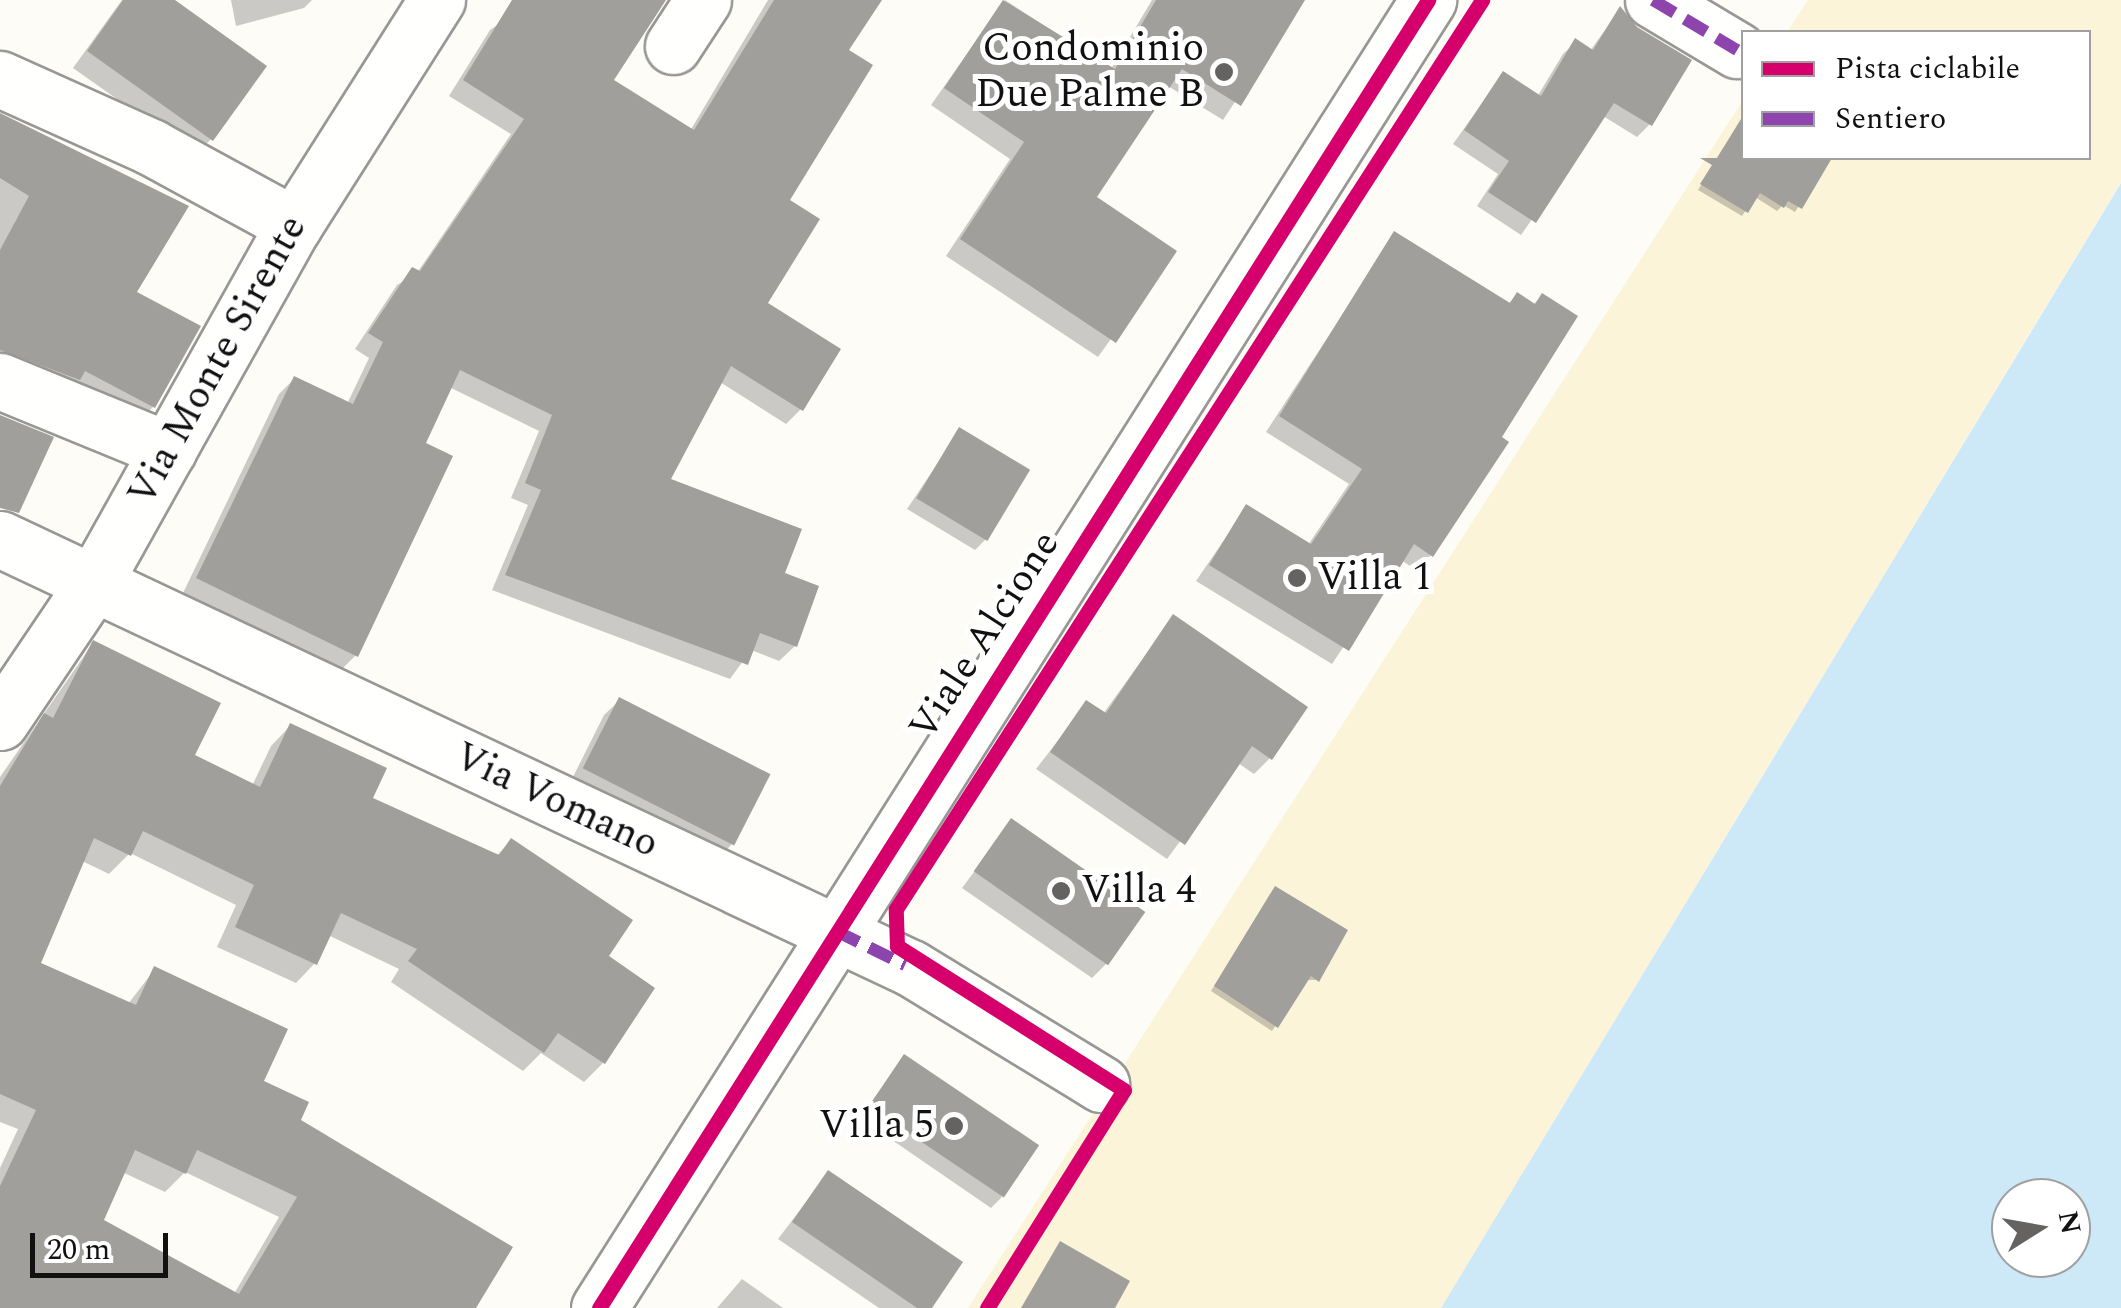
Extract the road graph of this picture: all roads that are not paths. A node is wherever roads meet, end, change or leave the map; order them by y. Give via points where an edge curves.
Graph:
1 (437, 0) edge
2 (703, 0) edge
3 (1428, 0) edge
4 (1653, 0) edge
5 (673, 46) dead end
6 (1738, 50) dead end
7 (0, 79) edge
8 (294, 224) junction
9 (0, 381) edge
10 (168, 450) junction
11 (0, 539) edge
12 (93, 584) junction
13 (0, 722) edge
14 (836, 931) junction
15 (1101, 1084) dead end
16 (599, 1308) edge

1 - 8 street, Via Monte Sirente
2 - 5 street
3 - 14 street, Viale Alcione
4 - 6 street
7 - 8 street via 150,147
8 - 10 street, Via Monte Sirente
9 - 10 street
10 - 12 street, Via Monte Sirente
11 - 12 street, Via Vomano
12 - 13 street, Via Monte Sirente
12 - 14 street, Via Vomano
14 - 15 street, Via Vomano via 911,968
14 - 16 street, Viale Alcione

